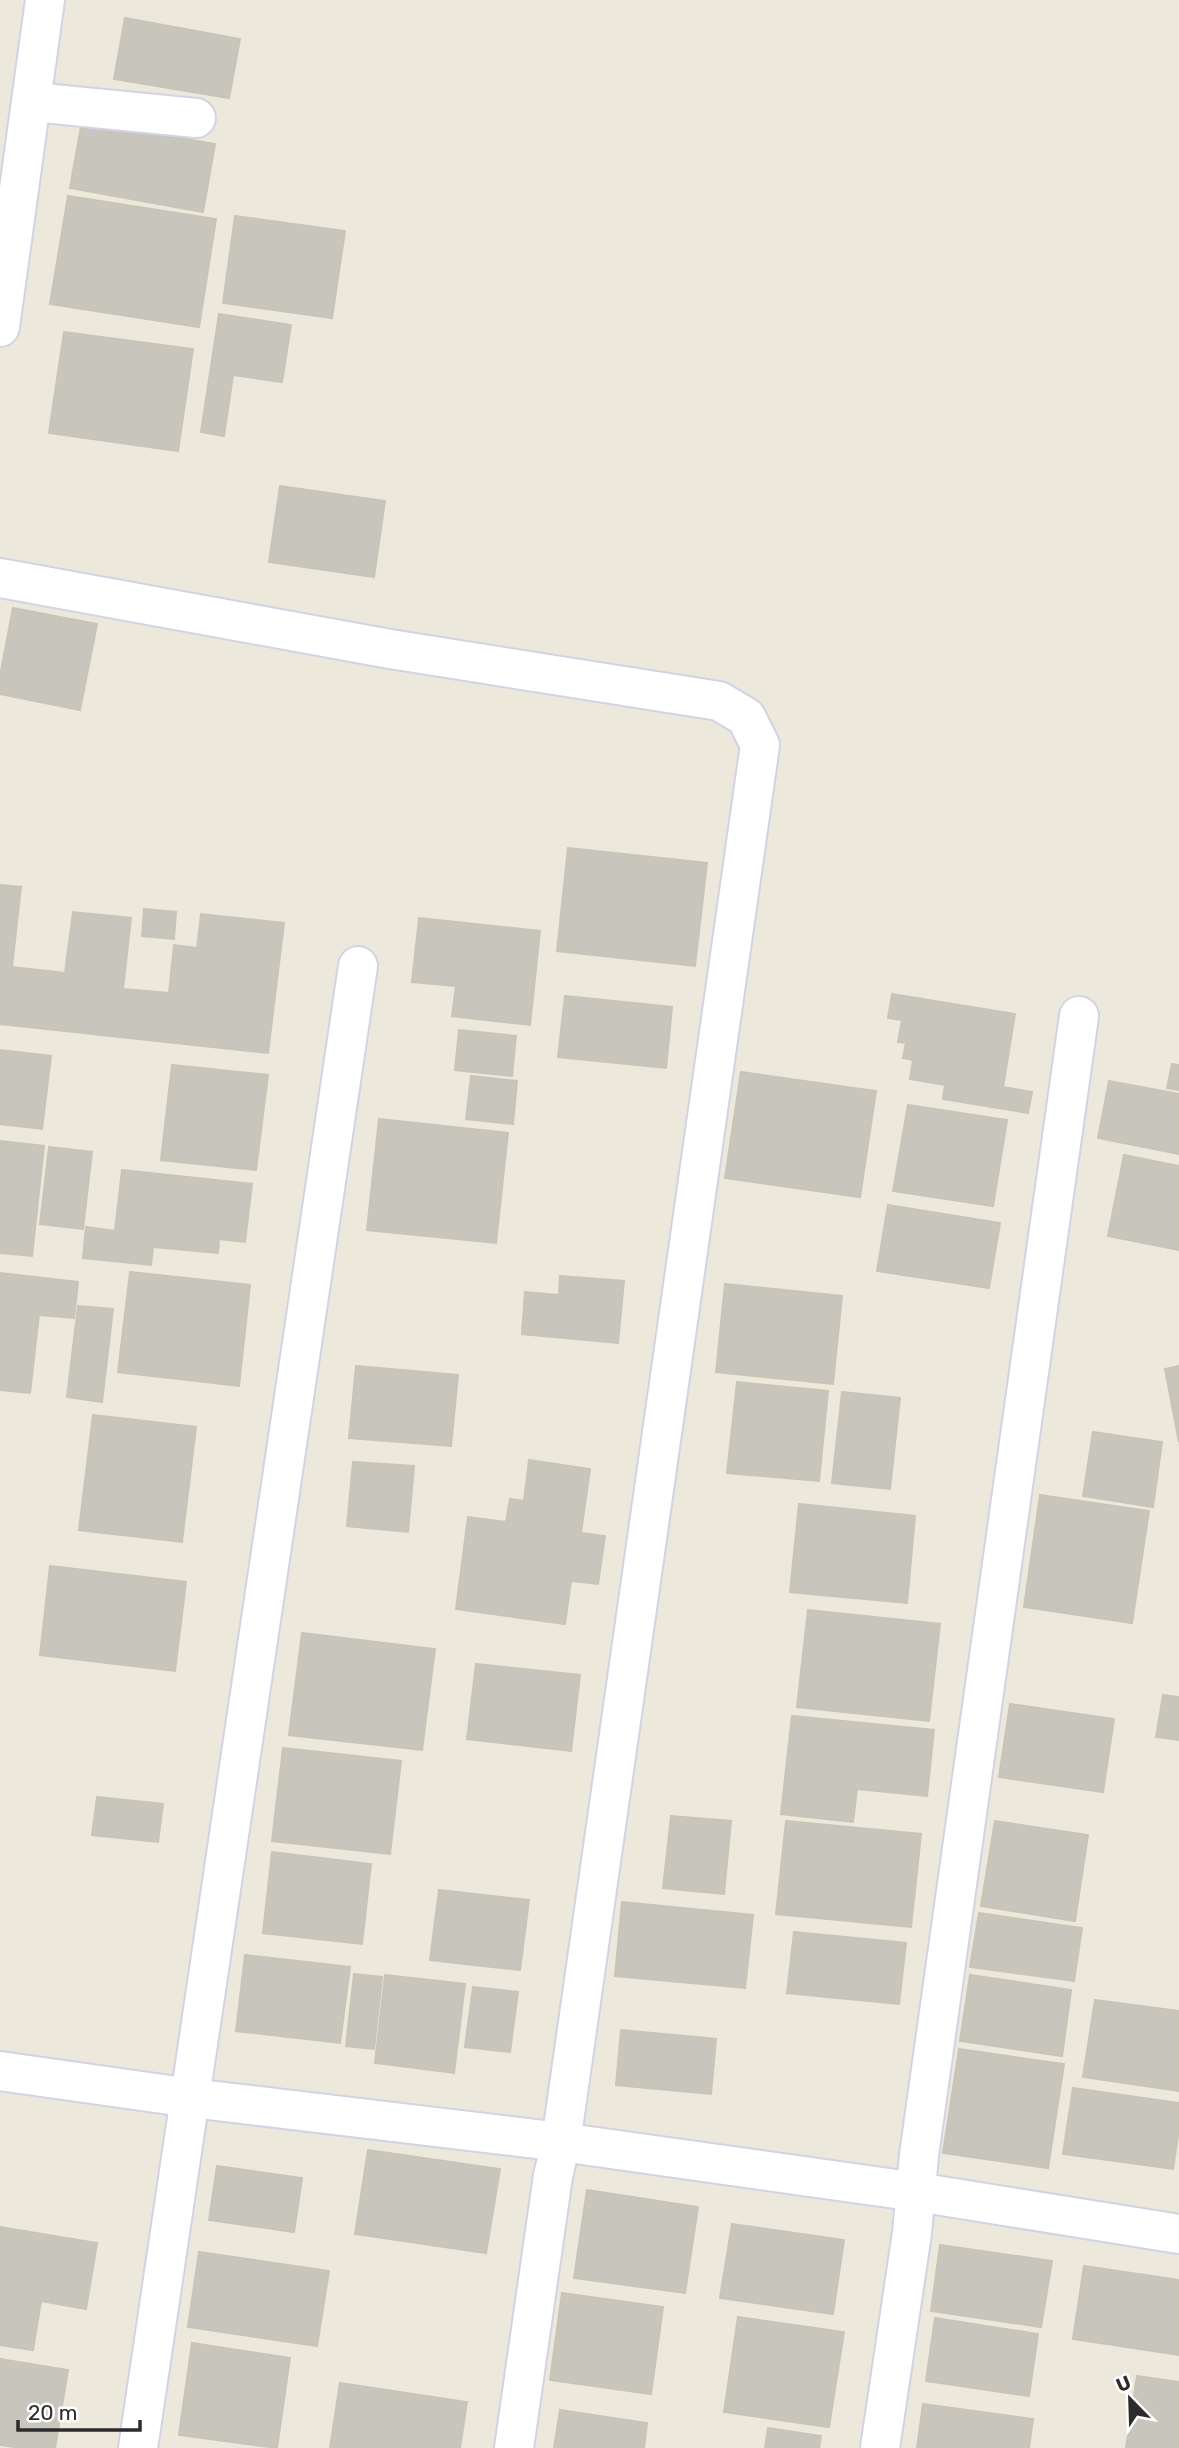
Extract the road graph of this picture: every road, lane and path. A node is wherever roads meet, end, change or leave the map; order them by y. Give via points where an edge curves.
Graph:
1 (45, 0) edge
2 (33, 102) junction
3 (196, 118) dead end
4 (0, 327) edge
5 (0, 578) edge
6 (358, 966) dead end
7 (1079, 1016) dead end
8 (0, 2071) edge
9 (191, 2098) junction
10 (561, 2142) junction
11 (917, 2192) junction
12 (1179, 2234) edge
13 (138, 2448) edge
14 (514, 2448) edge
15 (880, 2448) edge

1 - 2 street
2 - 3 street
2 - 4 street
5 - 10 street via 390,649 719,701 746,717 760,745
6 - 9 street
7 - 11 street
8 - 9 street
9 - 10 street
9 - 13 street
10 - 11 street
10 - 14 street
11 - 12 street
11 - 15 street

